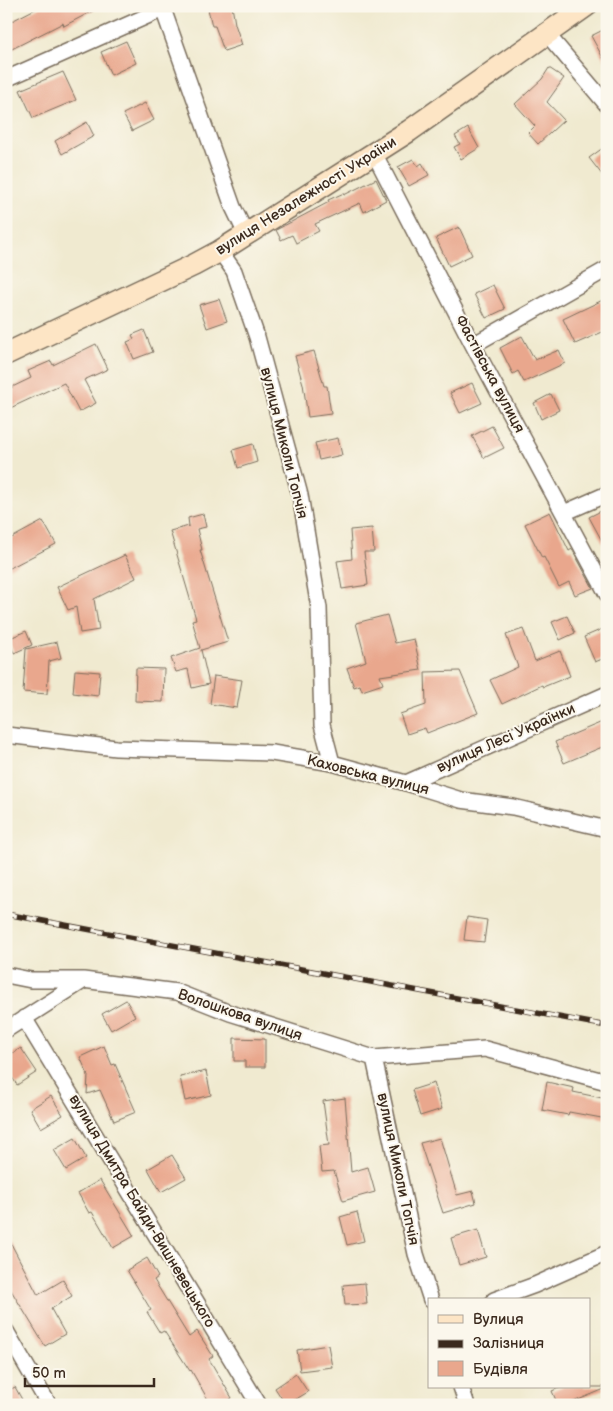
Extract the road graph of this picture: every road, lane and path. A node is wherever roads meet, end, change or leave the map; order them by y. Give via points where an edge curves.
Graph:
1 (586, 6) edge
2 (547, 34) junction
3 (6, 79) edge
4 (607, 105) edge
5 (374, 153) junction
6 (246, 234) junction
7 (220, 251) junction
8 (607, 269) edge
9 (474, 345) junction
10 (6, 354) edge
11 (607, 494) edge
12 (564, 513) junction
13 (607, 594) edge
14 (607, 694) edge
15 (6, 735) edge
16 (332, 762) junction
17 (406, 783) junction
18 (607, 829) edge
19 (6, 975) edge
20 (84, 980) junction
21 (24, 1018) junction
22 (6, 1030) edge
23 (374, 1058) junction
24 (607, 1082) edge
25 (607, 1253) edge
26 (431, 1298) edge
27 (499, 1298) edge
28 (6, 1331) edge
29 (461, 1388) edge
30 (49, 1405) edge
31 (259, 1405) edge
32 (467, 1405) edge

1 - 2 street, вулиця Незалежності України
2 - 4 street
2 - 5 street, вулиця Незалежності України via 409,132
3 - 6 street via 163,10 233,207
5 - 6 street, вулиця Незалежності України
5 - 9 street, Фастівська вулиця
6 - 7 street, вулиця Незалежності України
7 - 10 street, вулиця Незалежності України
7 - 16 street, вулиця Миколи Топчія via 234,271 257,337 300,495 319,608 322,725
8 - 9 street
9 - 12 street, Фастівська вулиця
11 - 12 street
12 - 13 street, Фастівська вулиця
14 - 17 street, вулиця Лесі Українки
15 - 16 street, Каховська вулиця via 116,748 272,753
16 - 17 street, Каховська вулиця
17 - 18 street, Каховська вулиця via 461,800 513,807
19 - 20 street, Волошкова вулиця via 32,980
20 - 21 street
20 - 23 street, Волошкова вулиця via 177,992 230,1013
21 - 22 street
21 - 31 street, вулиця Дмитра Байди-Вишневецького
23 - 24 street via 485,1049
23 - 26 street, вулиця Миколи Топчія via 416,1254
25 - 27 street
28 - 30 street
29 - 32 street

